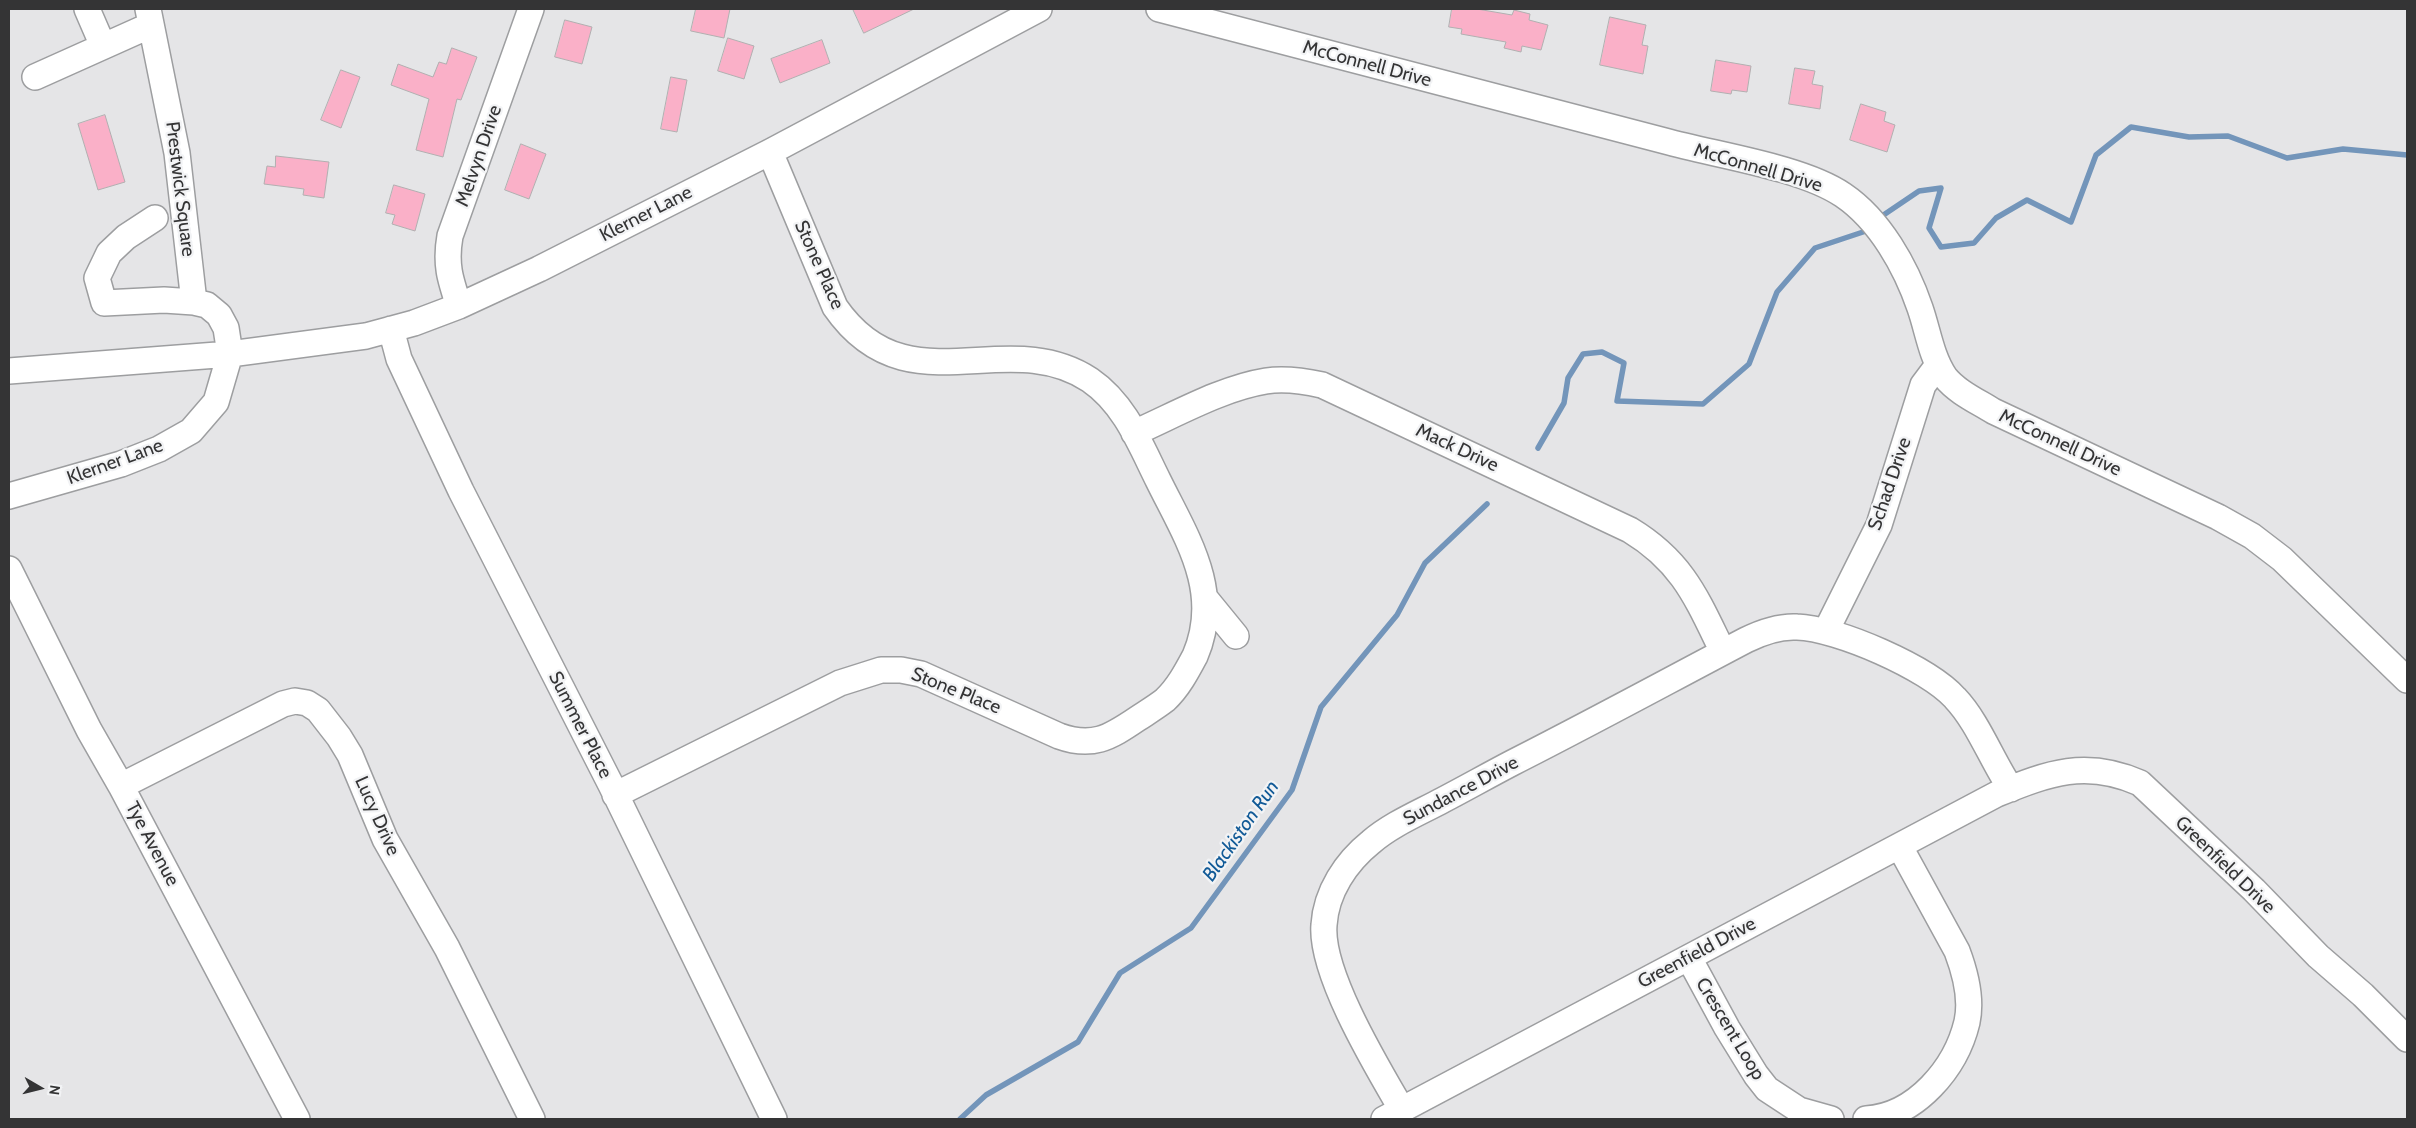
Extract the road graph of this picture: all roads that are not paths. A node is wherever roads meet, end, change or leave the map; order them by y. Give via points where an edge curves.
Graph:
1 (87, 9) edge
2 (531, 9) edge
3 (1039, 9) edge
4 (1159, 9) edge
5 (150, 17) edge
6 (102, 46) junction
7 (35, 77) dead end
8 (770, 152) junction
9 (155, 218) dead end
10 (194, 302) junction
11 (459, 306) junction
12 (391, 329) junction
13 (230, 354) junction
14 (1938, 365) junction
15 (9, 371) edge
16 (1134, 434) junction
17 (9, 496) edge
18 (9, 569) edge
19 (1205, 598) junction
20 (1826, 630) junction
21 (1236, 636) dead end
22 (1723, 652) junction
23 (2407, 680) edge
24 (121, 786) junction
25 (2011, 789) junction
26 (615, 795) junction
27 (1900, 847) junction
28 (1689, 958) junction
29 (2407, 1040) edge
30 (1393, 1115) edge
31 (296, 1119) edge
32 (532, 1119) edge
33 (774, 1119) edge
34 (1830, 1119) edge
35 (1866, 1119) edge

1 - 6 street
2 - 11 street, Melvyn Drive via 450,236 448,271
3 - 8 street, Klerner Lane
4 - 14 street, McConnell Drive via 1770,167 1826,186 1843,195 1870,219 1893,252 1920,307
5 - 6 street
5 - 10 street, Prestwick Square via 177,153
6 - 7 street
8 - 11 street, Klerner Lane
8 - 16 street, Stone Place via 835,307 860,338 898,357 921,362 1012,360 1054,364 1082,376 1105,393 1118,407
9 - 10 street via 109,253 97,278 104,303
10 - 13 street via 207,305 219,315 226,328
11 - 12 street, Klerner Lane
12 - 13 street, Klerner Lane via 366,336
12 - 26 street, Summer Place via 399,360 461,491
13 - 15 street, Klerner Lane
13 - 17 street, Klerner Lane via 216,402 190,431 159,449 121,464
14 - 20 street, Schad Drive via 1922,385 1879,525
14 - 23 street, McConnell Drive via 1960,391 1993,411 2252,536 2282,559
16 - 19 street, Stone Place via 1192,550
16 - 22 street, Mack Drive via 1202,402 1258,382 1286,379 1335,390 1630,530 1649,542 1679,570
18 - 24 street, Tye Avenue via 89,730
19 - 21 street, Stone Place
19 - 26 street, Stone Place via 1204,628 1198,648 1179,684 1165,699 1133,722 1090,743 1059,736 921,674 881,670 840,682
20 - 22 street, Sundance Drive via 1796,626 1779,628 1762,632
20 - 25 street via 1867,646 1944,687 1965,710
22 - 30 street, Sundance Drive via 1404,820 1372,840 1346,868 1328,904 1323,943 1334,981 1377,1066
24 - 31 street, Tye Avenue
24 - 32 street, Lucy Drive via 283,704 307,703 318,710 350,755 385,839 447,948
25 - 27 street, Greenfield Drive
25 - 29 street, Greenfield Drive via 2040,776 2082,769 2122,775 2140,783
26 - 33 street, Summer Place
27 - 28 street, Greenfield Drive
27 - 35 street via 1964,968 1967,1022 1955,1055 1927,1090 1905,1107
28 - 30 street, Greenfield Drive
28 - 34 street, Crescent Loop via 1727,1028 1768,1089 1799,1110

